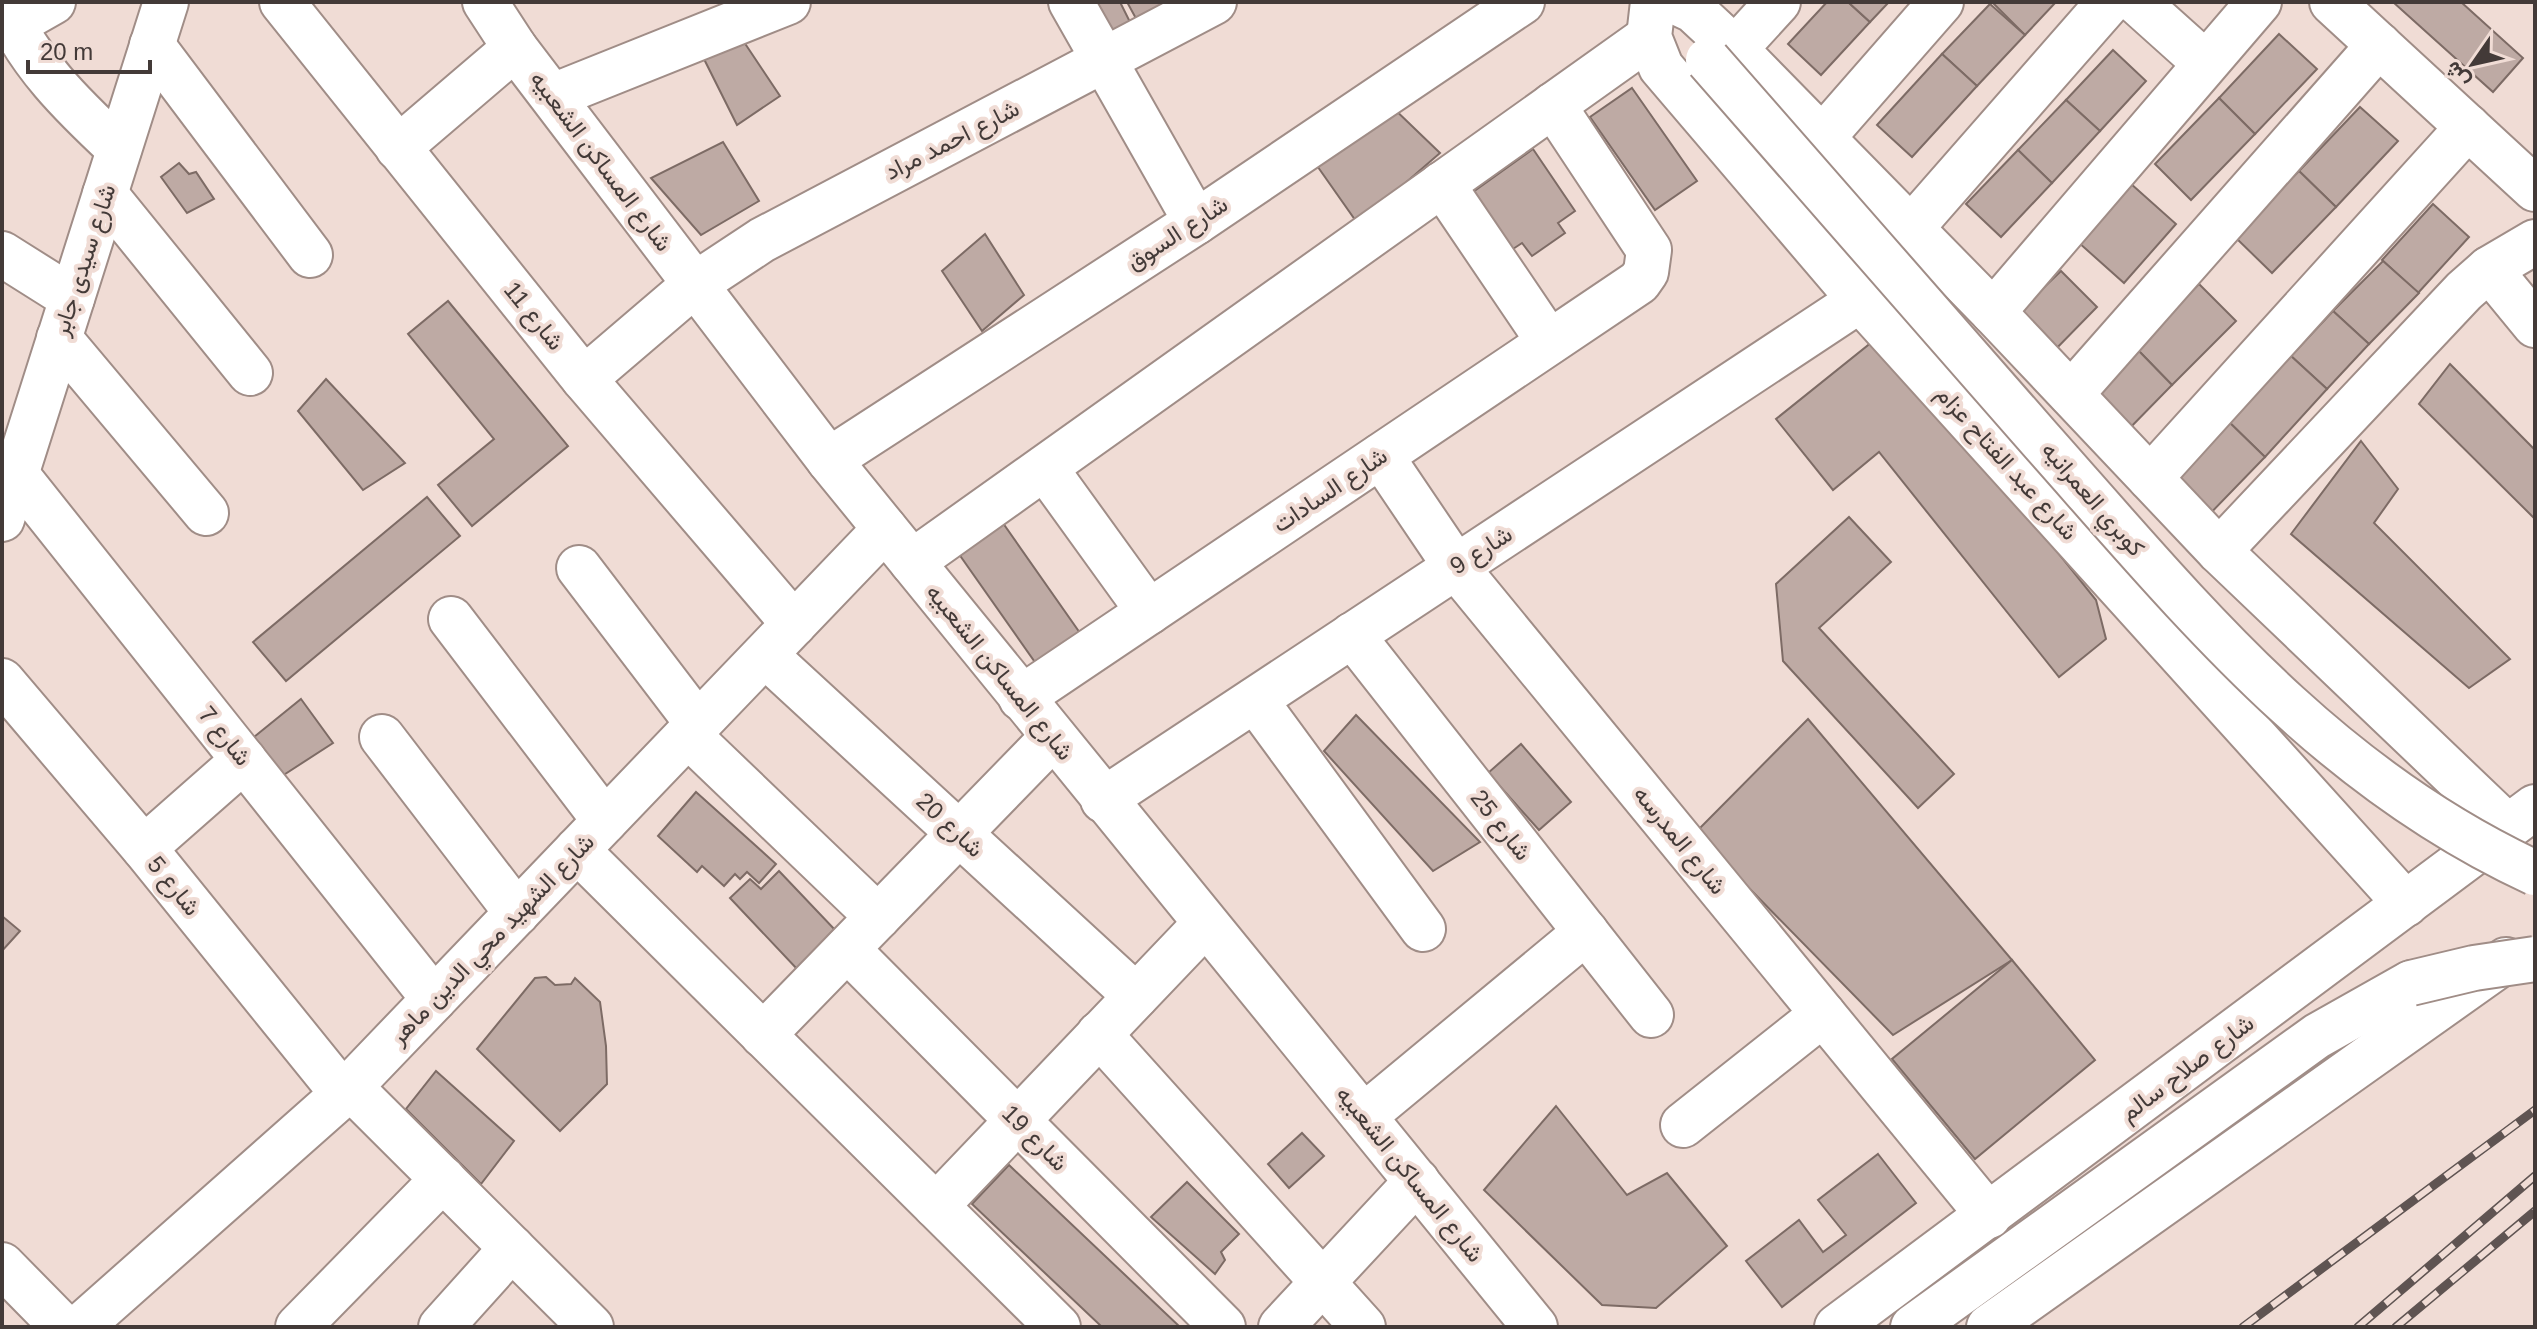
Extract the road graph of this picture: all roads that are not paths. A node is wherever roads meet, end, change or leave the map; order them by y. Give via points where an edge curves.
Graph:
1 (53, 2) edge
2 (166, 2) edge
3 (282, 2) edge
4 (485, 2) edge
5 (788, 2) edge
6 (1071, 2) edge
7 (1214, 2) edge
8 (1522, 2) edge
9 (1676, 2) edge
10 (1778, 2) edge
11 (1941, 2) edge
12 (2109, 2) edge
13 (2137, 2) edge
14 (2259, 2) edge
15 (2332, 2) edge
16 (1653, 14) edge
17 (6, 19) edge
18 (152, 45) junction
19 (2379, 45) junction
20 (515, 48) junction
21 (1722, 54) junction
22 (1103, 62) junction
23 (2205, 63) junction
24 (553, 96) junction
25 (1553, 105) junction
26 (2468, 127) junction
27 (1822, 138) junction
28 (398, 148) junction
29 (119, 149) junction
30 (1442, 184) junction
31 (2535, 189) edge
32 (105, 194) junction
33 (1196, 222) junction
34 (1911, 228) junction
35 (2535, 242) edge
36 (2, 254) edge
37 (310, 255) dead end
38 (2489, 269) junction
39 (694, 285) junction
40 (72, 298) junction
41 (1860, 300) junction
42 (1993, 312) junction
43 (2535, 325) edge
44 (59, 338) junction
45 (1549, 342) junction
46 (250, 373) dead end
47 (584, 379) junction
48 (2071, 394) junction
49 (1381, 456) junction
50 (829, 460) junction
51 (1045, 468) junction
52 (16, 474) junction
53 (2150, 478) junction
54 (206, 513) dead end
55 (2, 519) edge
56 (898, 545) junction
57 (2219, 551) junction
58 (1456, 567) junction
59 (579, 568) dead end
60 (1149, 612) junction
61 (451, 619) dead end
62 (794, 624) junction
63 (1352, 635) junction
64 (765, 655) junction
65 (2, 681) edge
66 (1021, 698) junction
67 (1255, 700) junction
68 (693, 729) junction
69 (382, 737) dead end
70 (1053, 737) junction
71 (244, 760) junction
72 (1103, 800) junction
73 (2521, 817) edge
74 (959, 833) junction
75 (591, 836) junction
76 (144, 848) junction
77 (2535, 873) edge
78 (2406, 904) junction
79 (517, 913) junction
80 (878, 917) junction
81 (1205, 924) junction
82 (1423, 929) dead end
83 (1586, 932) junction
84 (2535, 940) edge
85 (847, 949) junction
86 (2535, 959) edge
87 (1136, 996) junction
88 (434, 999) junction
89 (1823, 1014) junction
90 (1651, 1015) dead end
91 (1099, 1034) junction
92 (763, 1035) junction
93 (347, 1091) junction
94 (1364, 1116) junction
95 (1017, 1121) junction
96 (1683, 1125) dead end
97 (443, 1179) junction
98 (1417, 1181) junction
99 (936, 1206) junction
100 (1989, 1216) junction
101 (512, 1248) junction
102 (2, 1265) edge
103 (1324, 1281) junction
104 (579, 1323) edge
105 (63, 1327) edge
106 (80, 1327) edge
107 (298, 1327) edge
108 (441, 1327) edge
109 (1058, 1327) edge
110 (1223, 1327) edge
111 (1281, 1327) edge
112 (1363, 1327) edge
113 (1535, 1327) edge
114 (1837, 1327) edge
115 (1913, 1327) edge
116 (1989, 1327) edge

1 - 17 main road
2 - 18 main road, شارع سيدى جابر
3 - 28 main road, شارع 11
4 - 20 main road, شارع المساكن الشعبيه
5 - 24 main road
6 - 22 main road
7 - 22 main road, شارع احمد مراد
8 - 33 main road, شارع السوق
9 - 21 main road via 1693,10
10 - 21 main road
11 - 27 main road
12 - 34 main road
13 - 23 main road
14 - 23 main road
15 - 19 main road
16 - 21 main road
16 - 25 main road, شارع الشهيد محي الدين ماهر
16 - 41 main road, شارع عبد الفتاح عزام via 1661,67
17 - 29 main road via 63,94
18 - 29 main road, شارع سيدى جابر
18 - 37 main road
19 - 26 main road
19 - 48 main road
20 - 24 main road, شارع المساكن الشعبيه
20 - 28 main road
21 - 27 main road
21 - 77 main road, كوبري العمرانيه, bridge via 2174,591 2272,694 2373,778 2482,849
22 - 33 main road
22 - 39 main road, شارع احمد مراد via 835,200
23 - 42 main road
24 - 39 main road, شارع المساكن الشعبيه
25 - 30 main road, شارع الشهيد محي الدين ماهر
25 - 45 main road, شارع السادات via 1649,250 1649,262 1639,282
26 - 31 main road
26 - 53 main road
27 - 34 main road
28 - 47 main road, شارع 11
29 - 32 main road, شارع سيدى جابر
30 - 45 main road
30 - 51 main road, شارع الشهيد محي الدين ماهر
32 - 40 main road, شارع سيدى جابر
32 - 46 main road
33 - 50 main road, شارع السوق
34 - 42 main road
35 - 38 main road
36 - 40 main road
38 - 43 main road
38 - 57 main road
39 - 47 main road, شارع احمد مراد
39 - 50 main road, شارع المساكن الشعبيه
40 - 44 main road, شارع سيدى جابر
41 - 58 main road, شارع 9
41 - 78 main road, شارع عبد الفتاح عزام
42 - 48 main road
44 - 52 main road, شارع سيدى جابر
44 - 54 main road
45 - 49 main road, شارع السادات
47 - 62 main road, شارع 11
48 - 53 main road
49 - 58 main road, شارع المدرسه
49 - 60 main road, شارع السادات
50 - 56 main road, شارع المساكن الشعبيه
51 - 56 main road, شارع الشهيد محي الدين ماهر
51 - 60 main road
52 - 55 main road, شارع سيدى جابر
52 - 71 main road, شارع 7
53 - 57 main road
56 - 62 main road, شارع الشهيد محي الدين ماهر
56 - 66 main road, شارع المساكن الشعبيه
57 - 73 main road
58 - 63 main road, شارع 9
58 - 89 main road, شارع المدرسه
59 - 68 main road
60 - 66 main road, شارع السادات
61 - 75 main road
62 - 64 main road, شارع الشهيد محي الدين ماهر
63 - 67 main road, شارع 9
63 - 83 main road, شارع 25
64 - 68 main road, شارع الشهيد محي الدين ماهر
64 - 74 main road, شارع 20
65 - 76 main road, شارع 5
66 - 70 main road, شارع المساكن الشعبيه
67 - 72 main road, شارع 9
67 - 82 main road
68 - 75 main road, شارع الشهيد محي الدين ماهر
68 - 80 main road
69 - 79 main road
70 - 72 main road, شارع المساكن الشعبيه
70 - 74 main road
71 - 76 main road
71 - 88 main road, شارع 7
72 - 81 main road, شارع المساكن الشعبيه
73 - 78 main road, شارع صلاح سالم
74 - 80 main road
74 - 87 main road, شارع 20
75 - 79 main road, شارع الشهيد محي الدين ماهر
75 - 92 main road
76 - 93 main road, شارع 5
78 - 100 main road, شارع صلاح سالم
79 - 88 main road, شارع الشهيد محي الدين ماهر
80 - 85 main road
81 - 87 main road
81 - 94 main road, شارع المساكن الشعبيه
83 - 90 main road, شارع 25
83 - 94 main road
84 - 116 main road
85 - 92 main road
85 - 95 main road, شارع 19
86 - 115 main road, bridge via 2411,983 2317,1036
87 - 91 main road
88 - 93 main road, شارع الشهيد محي الدين ماهر
89 - 96 main road
89 - 100 main road, شارع المدرسه
91 - 95 main road
91 - 103 main road
92 - 99 main road
93 - 97 main road, شارع 5
93 - 106 main road, شارع الشهيد محي الدين ماهر
94 - 98 main road, شارع المساكن الشعبيه
95 - 99 main road
95 - 110 main road, شارع 19
97 - 101 main road, شارع 5
97 - 107 main road
98 - 103 main road
98 - 113 main road, شارع المساكن الشعبيه
99 - 109 main road
100 - 114 main road, شارع صلاح سالم
101 - 104 main road, شارع 5
101 - 108 main road
102 - 105 main road
103 - 111 main road
103 - 112 main road

